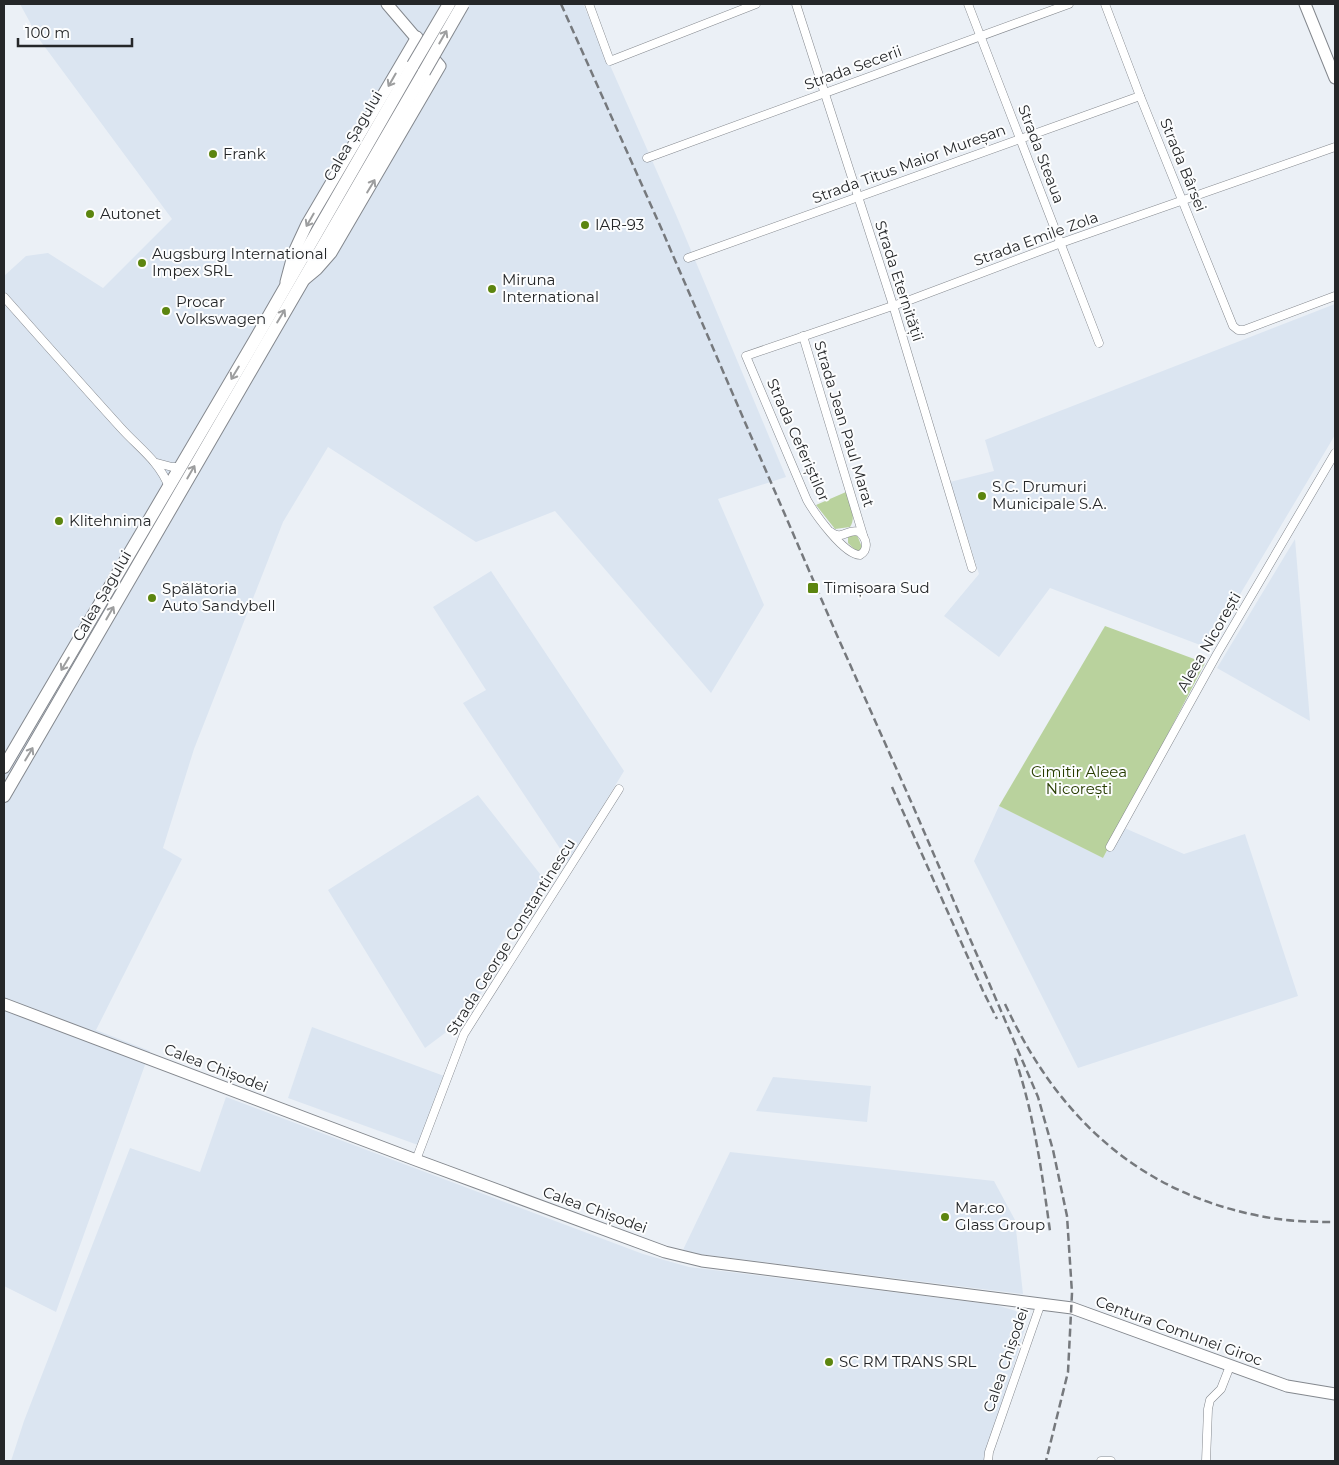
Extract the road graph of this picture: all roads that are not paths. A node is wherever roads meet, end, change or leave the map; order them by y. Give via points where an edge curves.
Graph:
1 (387, 4) edge
2 (449, 4) edge
3 (463, 4) edge
4 (589, 4) edge
5 (756, 4) edge
6 (796, 4) edge
7 (968, 4) edge
8 (1069, 4) edge
9 (1105, 4) edge
10 (1305, 4) edge
11 (980, 35) junction
12 (417, 38) junction
13 (419, 68) junction
14 (1335, 78) edge
15 (825, 93) junction
16 (1140, 96) junction
17 (1020, 138) junction
18 (1335, 147) edge
19 (647, 158) dead end
20 (858, 198) junction
21 (1183, 202) junction
22 (1061, 243) junction
23 (688, 258) dead end
24 (302, 282) junction
25 (286, 285) junction
26 (1335, 296) edge
27 (4, 297) edge
28 (893, 305) junction
29 (804, 336) junction
30 (1100, 343) dead end
31 (746, 356) joint
32 (1335, 453) edge
33 (157, 463) junction
34 (180, 467) junction
35 (169, 486) junction
36 (858, 521) junction
37 (831, 532) junction
38 (849, 532) junction
39 (864, 537) junction
40 (846, 548) junction
41 (972, 568) dead end
42 (4, 767) edge
43 (619, 789) dead end
44 (4, 796) edge
45 (1110, 847) dead end
46 (4, 1004) edge
47 (416, 1160) junction
48 (1041, 1303) junction
49 (1230, 1366) junction
50 (1335, 1394) edge
51 (988, 1461) edge
52 (1101, 1461) edge
53 (1111, 1461) edge
54 (1206, 1461) edge

1 - 12 main road
2 - 13 main road, Calea Șagului, bridge
13 -> 3 main road, Calea Șagului, bridge
4 - 5 street via 610,61
6 - 15 street, Strada Eternității
7 - 11 street, Strada Steaua
8 - 11 street, Strada Secerii
9 - 16 street, Strada Bârsei
10 - 14 main road
11 - 15 street, Strada Secerii
11 - 17 street, Strada Steaua
24 -> 12 main road, Calea Șagului via 331,252 440,66
12 -> 25 main road, Calea Șagului via 307,224 294,252
13 - 24 main road, Calea Șagului
13 - 25 main road, Calea Șagului
15 - 19 street, Strada Secerii
15 - 20 street, Strada Eternității
16 - 17 street, Strada Titus Maior Mureșan
16 - 21 street, Strada Bârsei
17 - 20 street, Strada Titus Maior Mureșan
17 - 22 street, Strada Steaua
18 - 21 street, Strada Emile Zola
20 - 23 street, Strada Titus Maior Mureșan
20 - 28 street, Strada Eternității
21 - 22 street, Strada Emile Zola
21 - 26 street, Strada Bârsei via 1235,328 1244,330
22 - 28 street, Strada Emile Zola
22 - 30 street, Strada Steaua
44 -> 24 main road, Calea Șagului
25 -> 34 main road, Calea Șagului
27 - 33 street via 133,441
28 - 29 street, Strada Emile Zola
28 - 41 street, Strada Eternității
29 - 31 street, Strada Emile Zola
29 - 36 street, Strada Jean Paul Marat
31 - 37 street, Strada Ceferiștilor via 807,500
32 - 45 street, Aleea Nicorești via 1217,654
33 - 34 street
33 - 35 street
34 - 35 main road, Calea Șagului
35 -> 42 main road, Calea Șagului
36 - 38 street via 858,526
36 - 39 street, Strada Jean Paul Marat
37 - 38 street via 838,536
37 - 40 street, Strada Ceferiștilor
38 - 39 street via 858,531
38 - 40 street via 843,541
39 - 40 street via 866,548 862,554 854,555
43 - 47 street, Strada George Constantinescu via 464,1034
46 - 47 main road, Calea Chișodei
47 - 48 main road, Calea Chișodei via 684,1257
48 - 49 main road, Centura Comunei Giroc via 1088,1313
48 - 51 street, Calea Chișodei
49 - 50 main road, Centura Comunei Giroc via 1287,1386
49 - 54 street via 1221,1389 1210,1400
52 - 53 street

